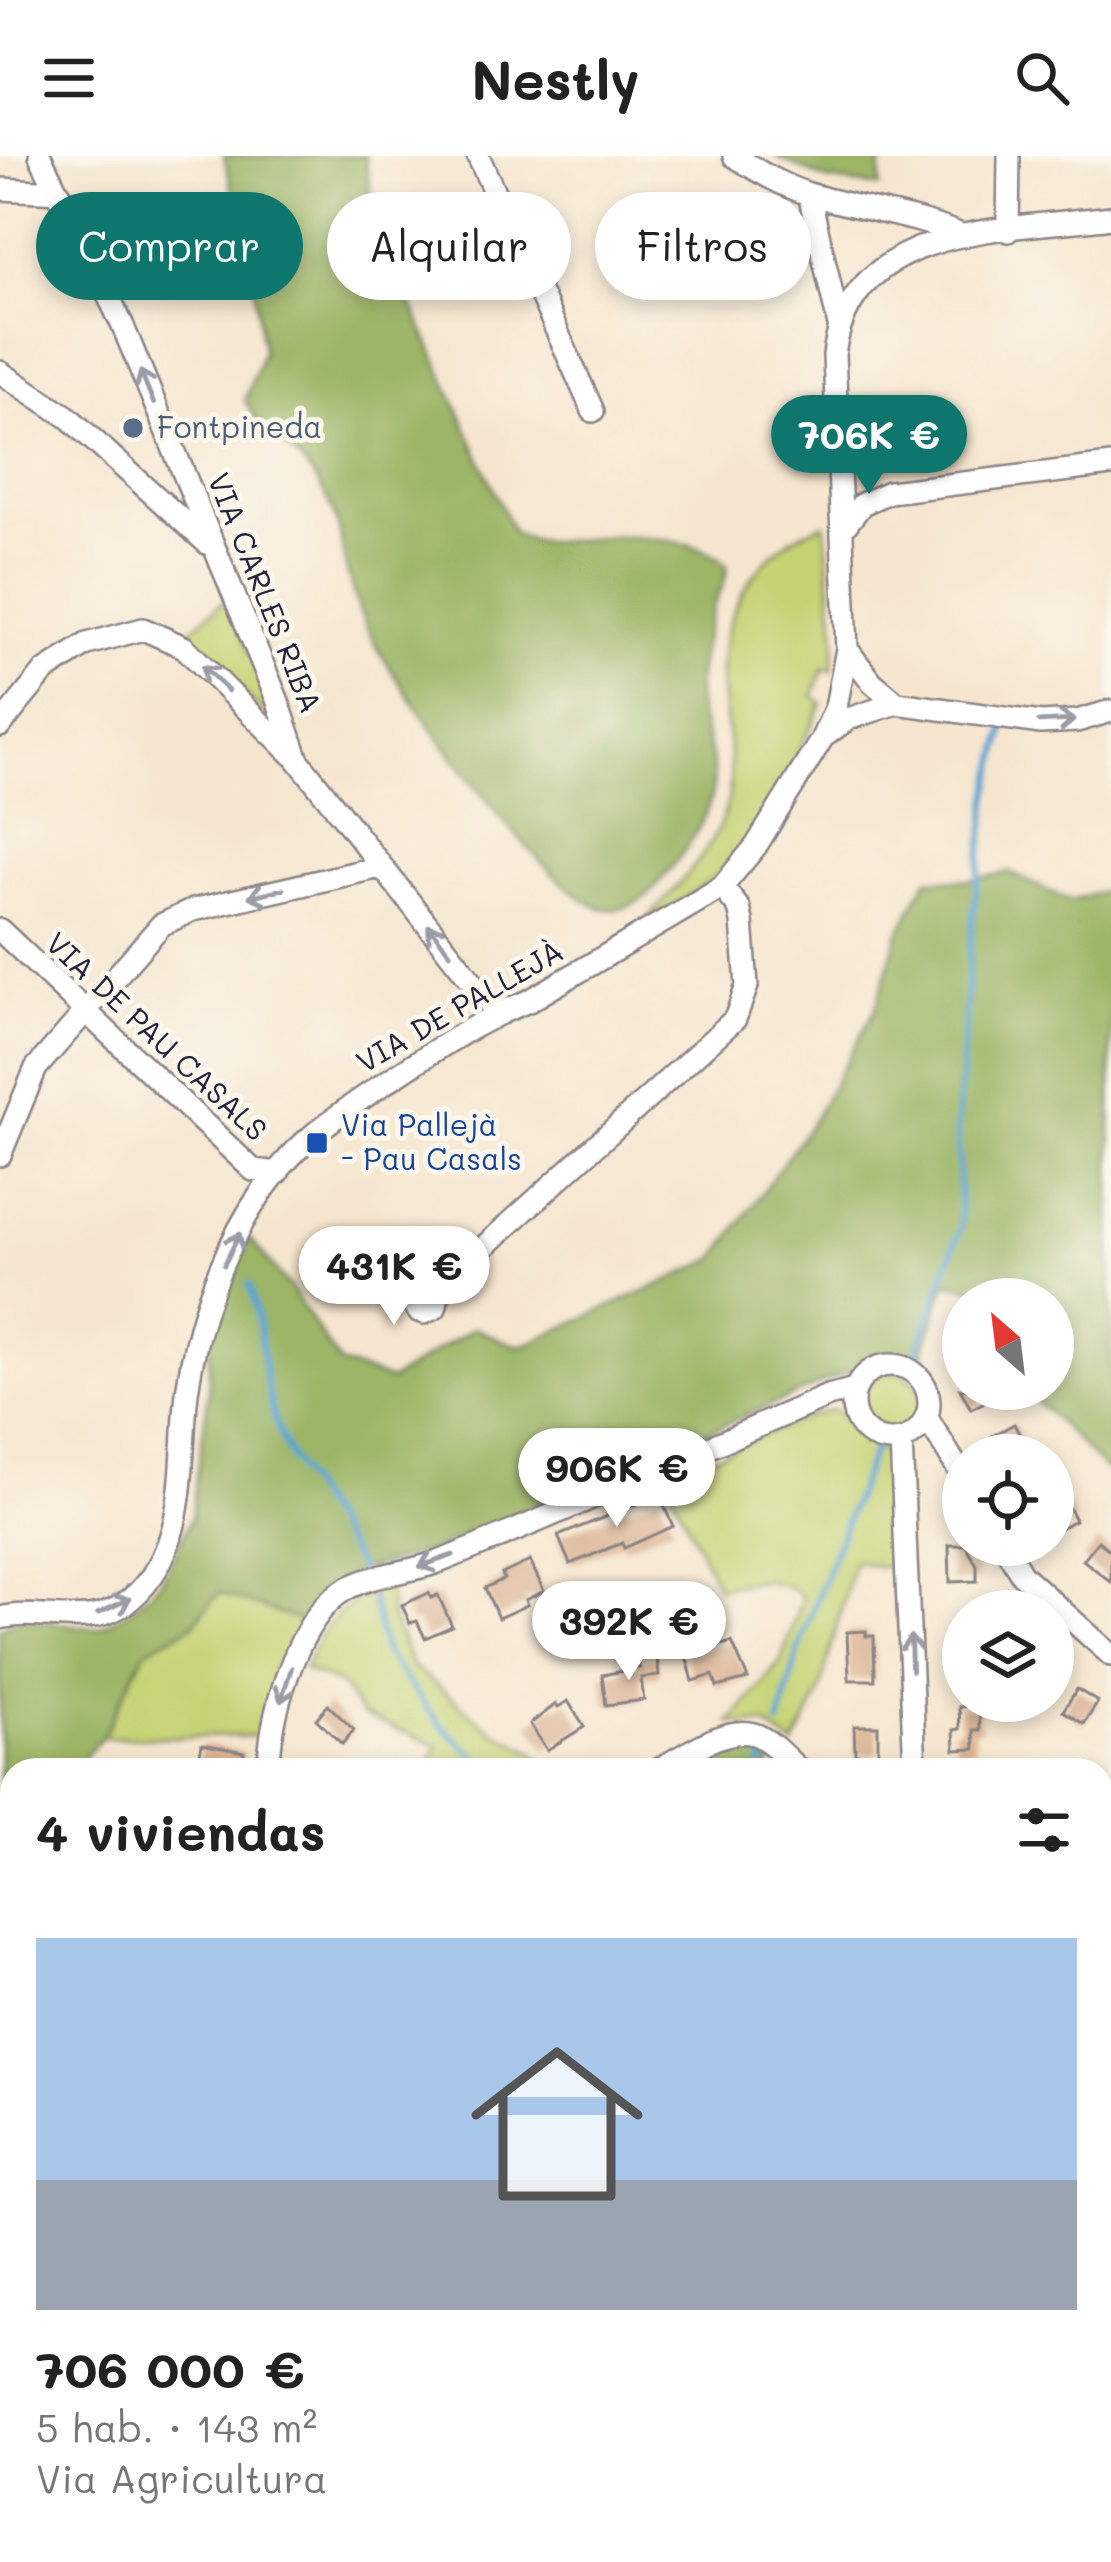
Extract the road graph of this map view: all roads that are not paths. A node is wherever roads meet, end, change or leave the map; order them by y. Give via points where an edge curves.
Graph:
1 (40, 156) edge
2 (478, 156) edge
3 (734, 156) edge
4 (1009, 156) edge
5 (0, 189) edge
6 (58, 192) joint
7 (804, 192) edge
8 (811, 194) edge
9 (811, 203) edge
10 (1111, 217) edge
11 (1008, 230) junction
12 (964, 236) junction
13 (110, 300) edge
14 (839, 325) junction
15 (0, 372) edge
16 (593, 411) dead end
17 (838, 459) junction
18 (1111, 465) edge
19 (889, 492) junction
20 (842, 530) junction
21 (211, 546) junction
22 (847, 650) junction
23 (897, 704) junction
24 (1111, 711) edge
25 (0, 726) edge
26 (823, 736) junction
27 (298, 760) junction
28 (380, 867) junction
29 (722, 887) junction
30 (0, 930) edge
31 (84, 1013) junction
32 (496, 1013) junction
33 (0, 1155) edge
34 (278, 1173) junction
35 (441, 1286) dead end
36 (855, 1389) junction
37 (927, 1418) junction
38 (901, 1440) junction
39 (942, 1443) edge
40 (1017, 1566) edge
41 (0, 1618) edge
42 (1111, 1655) edge
43 (270, 1758) edge
44 (681, 1758) edge
45 (785, 1758) edge
46 (914, 1758) edge

1 - 6 street, VIA CARLES RIBA
2 - 16 street
3 - 7 street
4 - 11 street
5 - 6 street
8 - 12 street
9 - 14 street
10 - 11 street
11 - 12 street
12 - 14 street via 920,247 871,275
21 -> 13 street, VIA CARLES RIBA
14 - 17 street, VIA DE PALLEJÀ
15 - 21 street via 68,417
17 - 19 street via 867,486
17 - 20 street, VIA DE PALLEJÀ
18 - 19 street
19 - 20 street via 862,504
20 - 22 street, VIA DE PALLEJÀ
21 - 27 street, VIA CARLES RIBA
22 - 23 street
22 - 26 street, VIA DE PALLEJÀ
23 -> 24 street via 1041,723
23 - 26 street
27 -> 25 street via 184,647 143,629 87,644 44,672
26 - 29 street, VIA DE PALLEJÀ
27 - 28 street, VIA CARLES RIBA
28 -> 31 street via 194,910 161,925
32 -> 28 street, VIA CARLES RIBA
29 - 32 street, VIA DE PALLEJÀ
29 - 35 street via 742,921 747,986 735,1018
30 - 31 street, VIA DE PAU CASALS
31 - 33 street via 36,1068
31 - 34 street, VIA DE PAU CASALS via 253,1170
32 - 34 street, VIA DE PALLEJÀ via 348,1108
41 -> 34 street, VIA DE PALLEJÀ via 112,1611 148,1580 177,1518 201,1325 225,1261
36 - 37 street via 876,1367 905,1367 926,1386
36 - 38 street via 856,1418 866,1432
36 -> 43 street via 435,1563 357,1584 324,1607 302,1641
37 - 38 street
37 - 39 street
46 -> 38 street
40 - 42 street
44 - 45 street via 742,1732 759,1735

